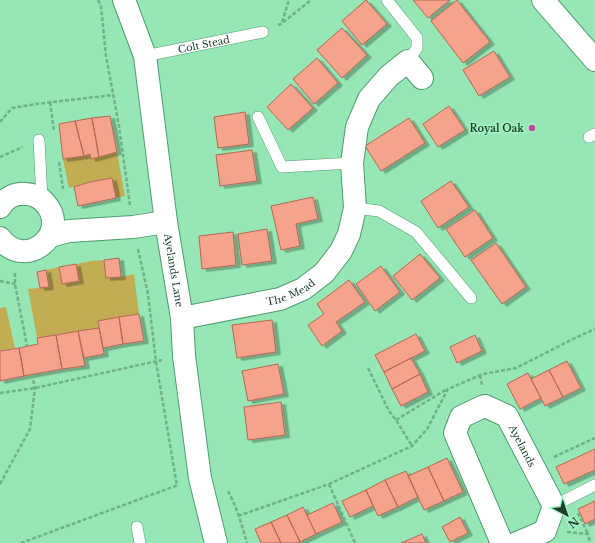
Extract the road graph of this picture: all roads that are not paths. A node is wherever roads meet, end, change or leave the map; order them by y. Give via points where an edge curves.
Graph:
1 (124, 0) edge
2 (387, 0) edge
3 (543, 0) edge
4 (262, 32) road end
5 (145, 56) junction
6 (595, 60) edge
7 (408, 61) junction
8 (422, 78) dead end
9 (258, 117) dead end
10 (39, 140) dead end
11 (352, 163) junction
12 (42, 199) junction
13 (0, 207) edge
14 (355, 208) junction
15 (166, 222) junction
16 (50, 236) junction
17 (8, 245) edge
18 (471, 298) dead end
19 (182, 318) junction
20 (595, 485) edge
21 (562, 501) junction
22 (137, 527) dead end
23 (140, 543) edge
24 (216, 543) edge
25 (502, 543) edge
26 (517, 543) edge

1 - 5 street, Ayelands Lane
2 - 7 lane, The Mead via 417,38 417,48
3 - 6 street
4 - 5 lane, Colt Stead
5 - 15 street, Ayelands Lane
7 - 8 street
7 - 11 street, The Mead via 369,98 357,127
9 - 11 lane via 282,167
10 - 12 lane
11 - 14 street, The Mead
12 - 13 street via 20,193 10,196
12 - 16 street via 53,216
14 - 18 lane via 379,211 416,232
14 - 19 street, The Mead via 349,234 341,251 324,272 303,289 280,299
15 - 16 street via 134,227 69,231
15 - 19 street, Ayelands Lane
16 - 17 street via 44,244 26,252
19 - 24 street, Ayelands Lane via 184,356 200,478
20 - 21 lane
21 - 25 street, Ayelands via 534,467 507,416 485,406 461,417 455,433
21 - 26 street via 545,531
22 - 23 lane

